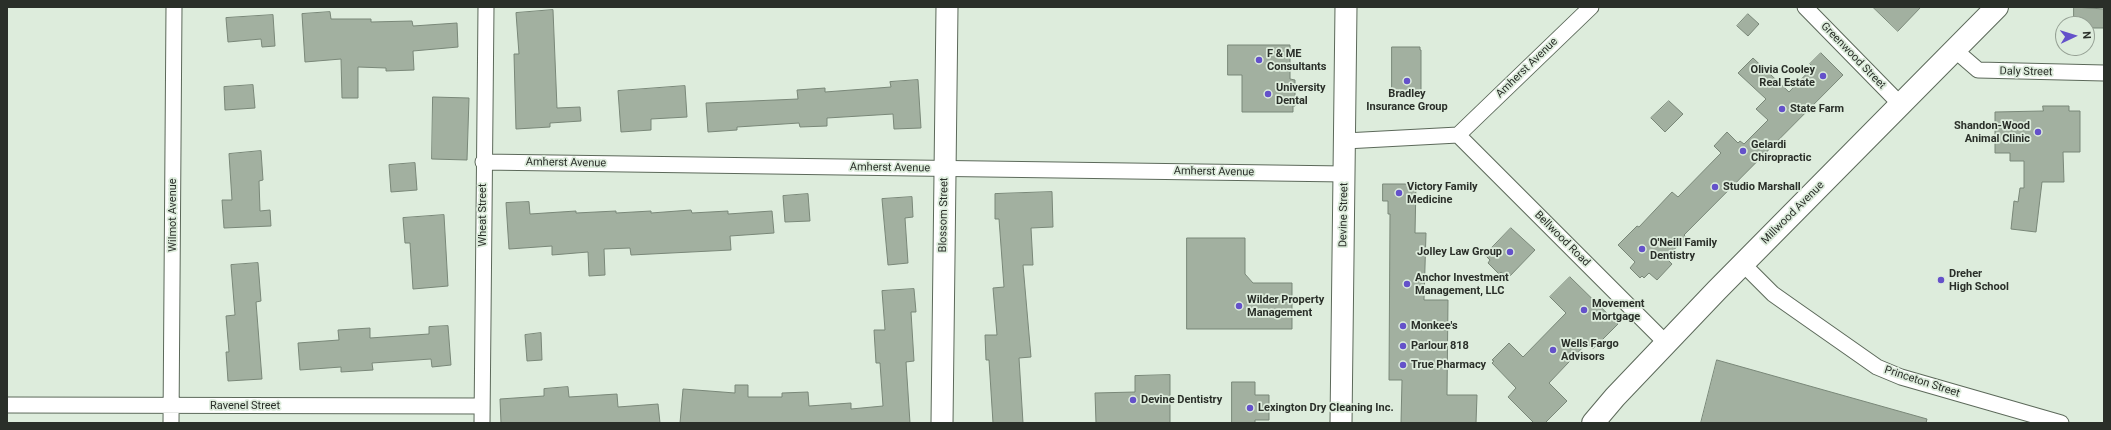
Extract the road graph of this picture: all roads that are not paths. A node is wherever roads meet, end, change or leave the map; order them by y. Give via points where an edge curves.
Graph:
1 (174, 7) edge
2 (486, 7) edge
3 (947, 7) edge
4 (1346, 7) edge
5 (1591, 7) edge
6 (1805, 7) edge
7 (1997, 7) edge
8 (1956, 50) junction
9 (2104, 73) edge
10 (1900, 104) junction
11 (1458, 135) junction
12 (1345, 141) junction
13 (483, 162) junction
14 (945, 168) junction
15 (1345, 174) junction
16 (1743, 264) junction
17 (1666, 343) junction
18 (7, 405) edge
19 (171, 406) junction
20 (482, 406) junction
21 (171, 423) edge
22 (482, 423) edge
23 (942, 423) edge
24 (1341, 423) edge
25 (1593, 423) edge
26 (2061, 423) edge

1 - 19 street, Wilmot Avenue
2 - 13 street, Wheat Street
3 - 14 main road, Blossom Street
4 - 12 main road, Devine Street
5 - 11 street, Amherst Avenue
6 - 10 street, Greenwood Street
7 - 8 main road, Millwood Avenue
8 - 9 street, Daly Street via 1978,70
8 - 10 main road, Millwood Avenue
10 - 16 main road, Millwood Avenue
11 - 12 street
11 - 17 street, Bellwood Road
12 - 15 main road, Devine Street
13 - 14 street, Amherst Avenue
13 - 20 street, Wheat Street
14 - 15 street, Amherst Avenue
14 - 23 main road, Blossom Street
15 - 24 main road, Devine Street
16 - 17 main road, Millwood Avenue
16 - 26 street, Princeton Street via 1773,294 1877,367 1901,377
17 - 25 main road, Millwood Avenue
18 - 19 street, Ravenel Street
19 - 20 street, Ravenel Street
19 - 21 street, Wilmot Avenue
20 - 22 street, Wheat Street

